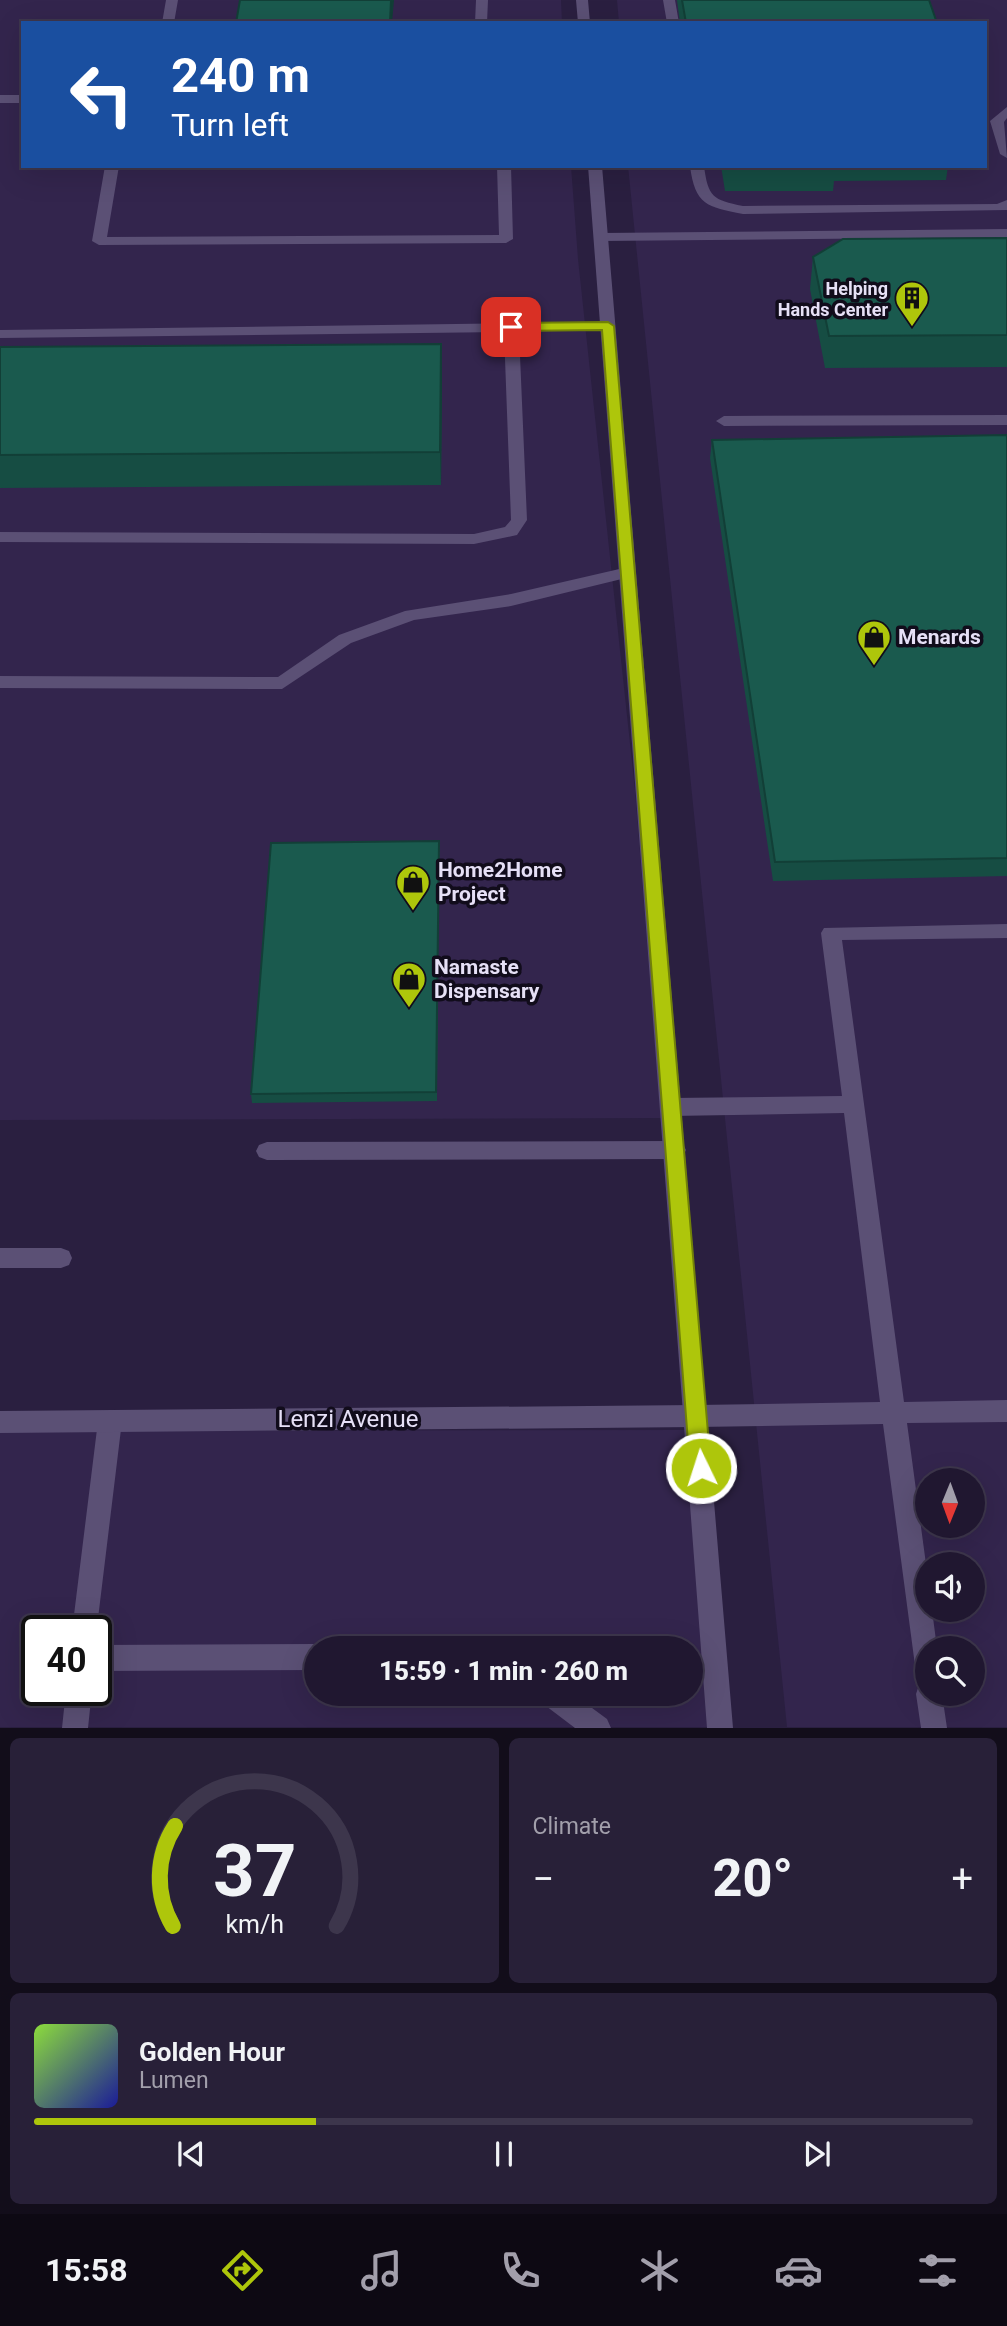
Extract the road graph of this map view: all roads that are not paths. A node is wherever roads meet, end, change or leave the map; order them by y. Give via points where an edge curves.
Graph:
1 (172, 0) edge
2 (482, 0) edge
3 (582, 0) edge
4 (669, 0) edge
5 (167, 21) edge
6 (481, 21) edge
7 (584, 21) edge
8 (673, 21) edge
9 (0, 99) edge
10 (21, 99) edge
11 (1007, 111) edge
12 (1007, 154) edge
13 (112, 168) edge
14 (504, 168) edge
15 (595, 168) edge
16 (697, 168) edge
17 (1007, 204) edge
18 (1007, 233) edge
19 (601, 236) junction
20 (608, 326) junction
21 (511, 327) junction
22 (0, 334) edge
23 (1007, 420) edge
24 (724, 421) dead end
25 (0, 537) edge
26 (628, 572) junction
27 (0, 682) edge
28 (1007, 931) edge
29 (853, 1104) junction
30 (671, 1107) junction
31 (674, 1150) junction
32 (267, 1151) dead end
33 (0, 1258) edge
34 (61, 1258) dead end
35 (1007, 1411) edge
36 (892, 1413) junction
37 (697, 1416) junction
38 (110, 1421) junction
39 (0, 1422) edge
40 (87, 1615) edge
41 (922, 1636) edge
42 (304, 1657) edge
43 (112, 1658) edge
44 (77, 1706) edge
45 (568, 1706) edge
46 (931, 1706) edge
47 (75, 1727) edge
48 (598, 1727) edge
49 (720, 1727) edge
50 (934, 1727) edge

1 - 5 street
2 - 6 street
3 - 7 street
4 - 8 street
9 - 10 street
11 - 12 street via 997,121
13 - 14 street via 99,241 506,239
15 - 19 street
16 - 17 street via 700,188 713,204 743,210 1000,208
18 - 19 street
19 - 20 street
20 - 21 street
20 - 26 street
21 - 22 street
21 - 25 street via 519,520 511,531 474,539
23 - 24 lane
26 - 27 street via 511,600 411,615 345,639 282,683
26 - 30 street
28 - 29 street via 831,933
29 - 30 street
29 - 36 street
30 - 31 street
31 - 32 street
31 - 37 street
33 - 34 street
35 - 36 street, Lenzi Avenue
36 - 37 street, Lenzi Avenue
36 - 41 street
37 - 38 street, Lenzi Avenue
37 - 49 street
38 - 39 street, Lenzi Avenue
38 - 40 street
42 - 43 street
44 - 47 street
45 - 48 street
46 - 50 street

